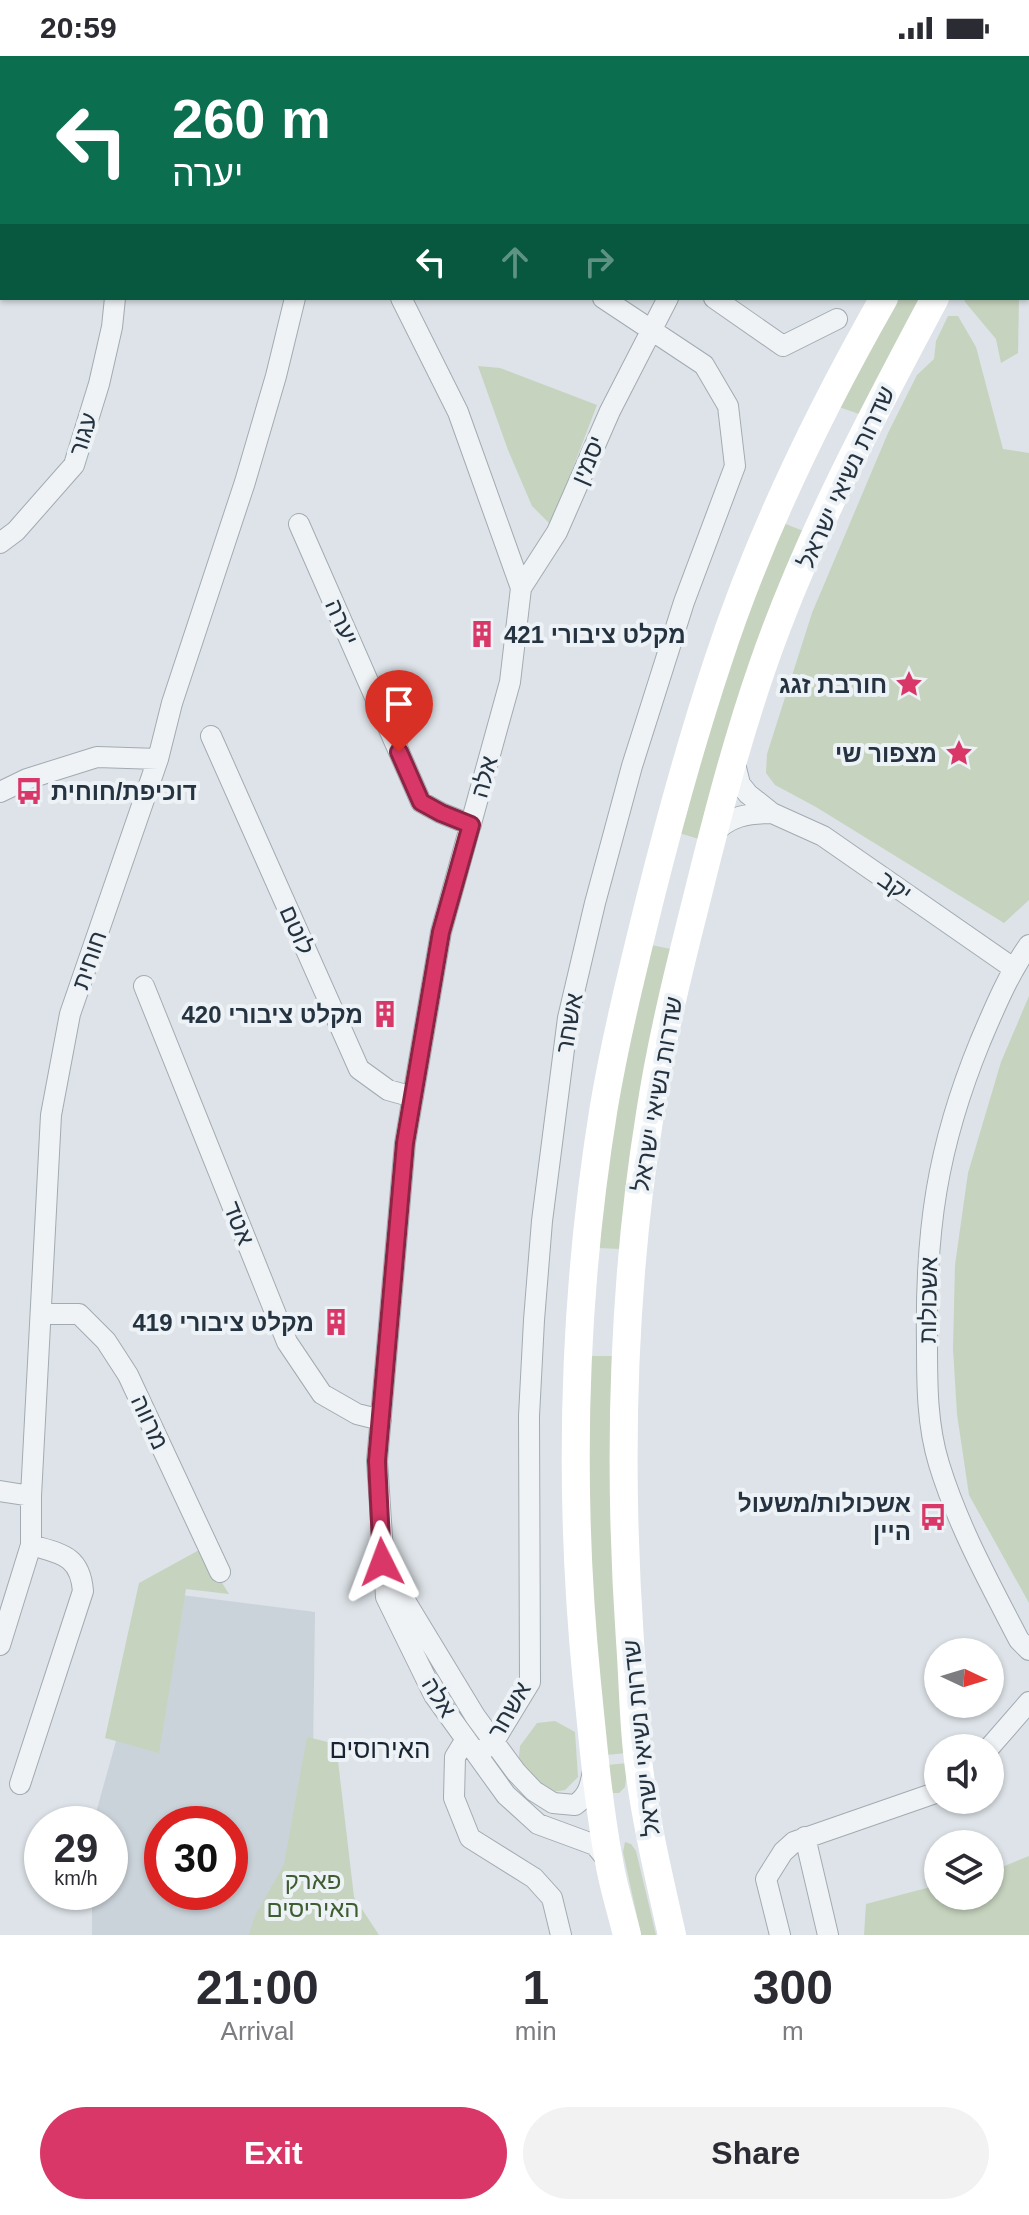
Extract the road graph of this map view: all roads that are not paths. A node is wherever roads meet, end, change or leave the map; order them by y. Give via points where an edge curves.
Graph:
1 (115, 300) edge
2 (295, 300) edge
3 (402, 300) edge
4 (606, 300) edge
5 (667, 300) edge
6 (717, 300) edge
7 (883, 300) edge
8 (934, 300) edge
9 (837, 319) dead end
10 (652, 330) junction
11 (299, 524) dead end
12 (0, 543) edge
13 (521, 588) junction
14 (211, 736) dead end
15 (158, 759) junction
16 (734, 759) junction
17 (0, 792) edge
18 (772, 813) junction
19 (471, 825) junction
20 (712, 835) junction
21 (1029, 945) edge
22 (1013, 968) junction
23 (144, 986) dead end
24 (413, 1097) junction
25 (42, 1314) junction
26 (381, 1420) junction
27 (0, 1491) edge
28 (31, 1496) junction
29 (31, 1545) junction
30 (220, 1572) dead end
31 (0, 1645) edge
32 (1029, 1650) edge
33 (1029, 1702) edge
34 (1001, 1734) edge
35 (479, 1745) junction
36 (595, 1761) junction
37 (20, 1784) dead end
38 (924, 1797) edge
39 (805, 1837) junction
40 (609, 1862) junction
41 (561, 1935) edge
42 (627, 1935) edge
43 (672, 1935) edge
44 (780, 1935) edge
45 (828, 1935) edge

1 - 12 street, עגור via 99,384 74,465
2 - 15 street, חוחית via 245,482
3 - 13 street, אלה via 458,412
4 - 10 street
5 - 10 street, יסמין
6 - 9 street via 783,346
7 - 36 main road, שדרות נשיאי ישראל via 785,489 719,658 671,815 622,1014 589,1223 578,1362 579,1602
8 - 16 main road, שדרות נשיאי ישראל via 800,572 762,667
10 - 13 street, יסמין via 557,532
10 - 35 street, אשחר via 704,365 728,406 735,466 684,602 632,766 568,1018 534,1320 530,1682
11 - 19 street, יערה via 421,802
13 - 19 street, אלה via 510,682
14 - 24 street, לוטם via 359,1069 388,1090
15 - 17 street via 97,757
15 - 25 street, חוחית via 70,1014 51,1115
16 - 18 street, יקב via 740,784
16 - 20 main road, שדרות נשיאי ישראל
18 - 20 street via 744,814
18 - 22 street, יקב via 823,836
19 - 24 street, אלה via 441,932
20 - 43 main road, שדרות נשיאי ישראל via 649,1115 635,1226 624,1417 624,1528 638,1757
21 - 22 street, אשכולות
22 - 32 street, אשכולות via 967,1075 936,1189 926,1279 927,1402 938,1461 968,1541
23 - 26 street, אטד via 287,1342 322,1394 357,1414
24 - 26 street, אלה
25 - 28 street, חוחית
25 - 30 street, מרווה via 79,1314 106,1341 128,1375
26 - 35 street, אלה via 377,1461 386,1597 434,1695
27 - 28 street
28 - 29 street, חוחית
29 - 31 street, חוחית
29 - 37 street via 65,1555 81,1572 83,1591
33 - 34 street
35 - 36 street, אלה via 534,1791 565,1805 584,1798
35 - 40 street, אלה via 506,1795 538,1824 595,1845
35 - 41 street, אשחר via 455,1757 454,1798 470,1838 534,1878 552,1898
36 - 40 main road, שדרות נשיאי ישראל
38 - 39 street
39 - 44 street via 783,1852 766,1879
39 - 45 street
40 - 42 main road, שדרות נשיאי ישראל

